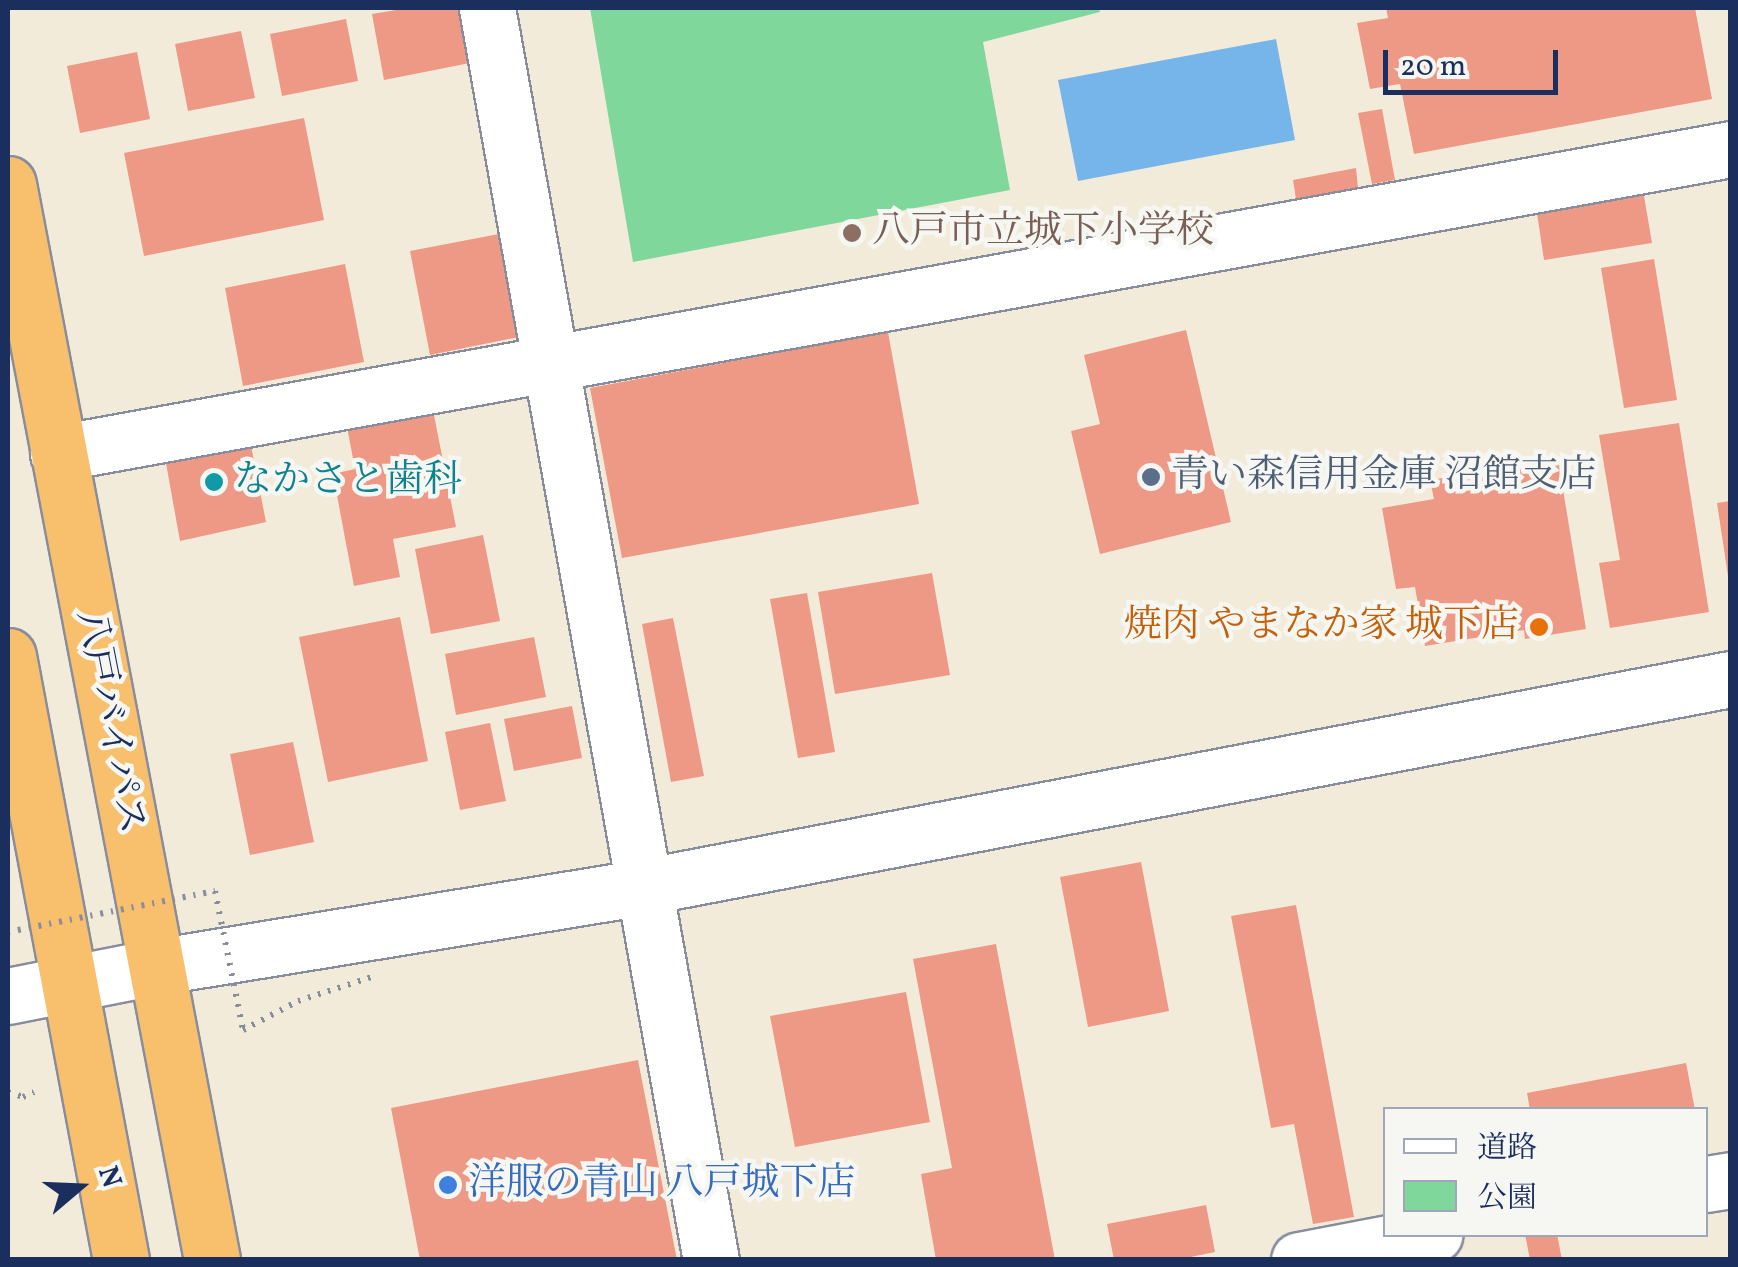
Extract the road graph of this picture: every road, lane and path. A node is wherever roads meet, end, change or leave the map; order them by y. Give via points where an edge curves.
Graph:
1 (487, 8) edge
2 (1730, 149) edge
3 (8, 184) edge
4 (552, 364) junction
5 (58, 453) junction
6 (8, 656) edge
7 (1730, 679) edge
8 (642, 886) junction
9 (8, 932) edge
10 (156, 967) junction
11 (372, 977) dead end
12 (66, 985) junction
13 (8, 996) edge
14 (38, 1091) dead end
15 (8, 1092) edge
16 (1418, 1237) edge
17 (121, 1260) edge
18 (212, 1260) edge
19 (711, 1260) edge
20 (1299, 1260) edge

1 - 4 street
2 - 4 street
3 - 5 highway, 八戸バイパス
4 - 5 street
4 - 8 street
5 - 10 highway, 八戸バイパス
6 - 12 highway
7 - 8 street
8 - 10 street
8 - 19 street
9 - 11 path, bridge via 215,891 243,1030 298,1001
10 - 12 street
10 - 18 highway, 八戸バイパス
12 - 13 street
12 - 17 highway
14 - 15 path via 23,1098
16 - 20 street

